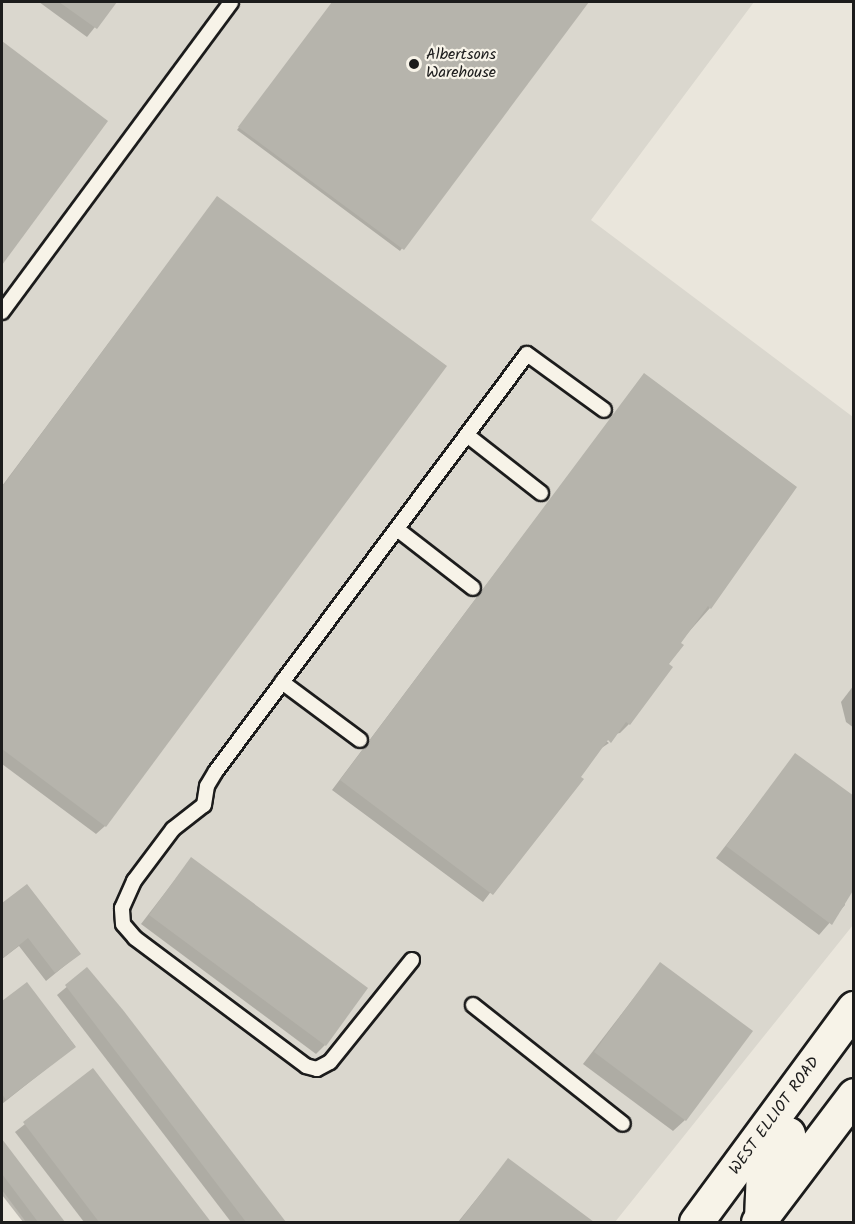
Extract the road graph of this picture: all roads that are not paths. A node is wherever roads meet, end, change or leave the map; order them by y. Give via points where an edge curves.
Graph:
1 (231, 2) edge
2 (2, 312) edge
3 (604, 410) dead end
4 (467, 435) junction
5 (541, 493) dead end
6 (397, 529) junction
7 (473, 588) dead end
8 (282, 682) junction
9 (360, 740) dead end
10 (412, 960) dead end
11 (473, 1005) dead end
12 (851, 1011) edge
13 (854, 1095) edge
14 (623, 1124) dead end
15 (718, 1207) edge
16 (759, 1221) edge
17 (696, 1222) edge

1 - 2 lane
3 - 4 lane via 527,354
4 - 5 lane
4 - 6 lane
6 - 7 lane
6 - 8 lane
8 - 9 lane
8 - 10 lane via 216,771 207,786 204,805 173,829 134,881 122,908 123,924 135,938 306,1066 316,1069 330,1062
11 - 14 lane
12 - 15 main road, WEST ELLIOT ROAD
12 - 16 main road via 832,1074 763,1170
13 - 16 main road
15 - 17 main road, WEST ELLIOT ROAD

